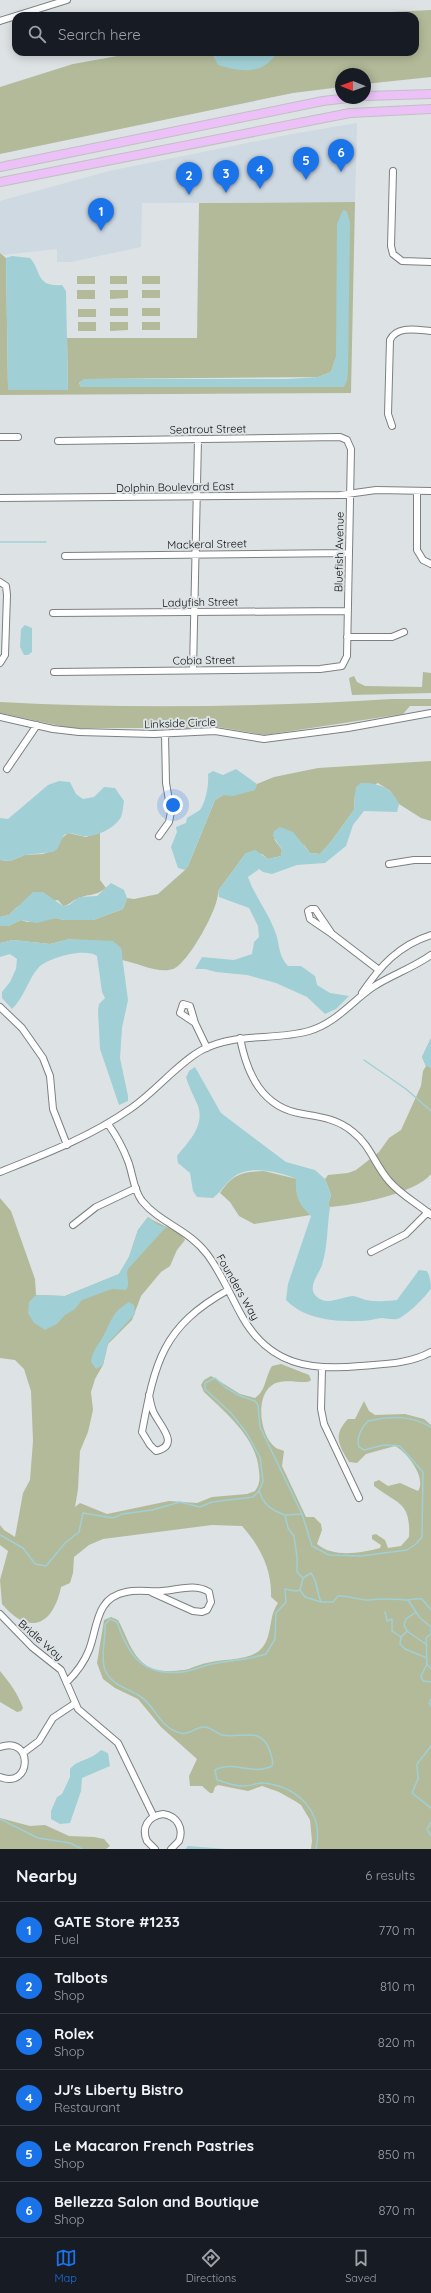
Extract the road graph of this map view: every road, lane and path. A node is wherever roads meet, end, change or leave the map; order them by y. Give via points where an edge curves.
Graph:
1 (67, 0) edge
2 (29, 12) edge
3 (12, 17) edge
4 (0, 21) edge
5 (431, 94) edge
6 (371, 96) edge
7 (335, 100) edge
8 (431, 109) edge
9 (0, 167) edge
10 (393, 171) dead end
11 (0, 182) edge
12 (431, 262) edge
13 (431, 331) edge
14 (392, 426) dead end
15 (0, 437) edge
16 (18, 437) dead end
17 (198, 439) junction
18 (58, 441) dead end
19 (351, 449) joint
20 (418, 491) junction
21 (431, 491) edge
22 (350, 493) junction
23 (197, 497) junction
24 (0, 498) edge
25 (349, 553) junction
26 (196, 554) junction
27 (65, 556) dead end
28 (431, 564) edge
29 (0, 582) edge
30 (348, 611) junction
31 (194, 612) junction
32 (53, 613) dead end
33 (404, 632) dead end
34 (347, 637) junction
35 (346, 656) joint
36 (0, 663) edge
37 (193, 670) junction
38 (54, 672) dead end
39 (431, 713) edge
40 (0, 716) edge
41 (37, 725) junction
42 (165, 734) junction
43 (7, 769) dead end
44 (159, 836) dead end
45 (431, 860) edge
46 (389, 864) dead end
47 (332, 934) dead end
48 (431, 935) edge
49 (431, 955) edge
50 (379, 970) junction
51 (360, 996) junction
52 (0, 1007) edge
53 (195, 1023) dead end
54 (240, 1038) junction
55 (208, 1048) junction
56 (108, 1124) junction
57 (67, 1145) junction
58 (0, 1172) edge
59 (136, 1188) junction
60 (430, 1214) edge
61 (73, 1225) dead end
62 (371, 1252) dead end
63 (228, 1290) junction
64 (431, 1352) edge
65 (322, 1368) junction
66 (149, 1395) junction
67 (359, 1498) dead end
68 (151, 1592) junction
69 (0, 1614) edge
70 (67, 1682) junction
71 (74, 1704) junction
72 (0, 1748) edge
73 (23, 1753) junction
74 (0, 1777) edge
75 (154, 1817) junction
76 (154, 1849) edge
77 (171, 1849) edge

1 - 2 street
3 - 4 street
5 - 6 main road
7 - 9 main road
8 - 11 main road via 350,113
10 - 12 street via 393,254 402,261
13 - 14 street via 401,330 394,333 390,340 388,414
15 - 16 street
17 - 18 street, Seatrout Street
17 - 19 street, Seatrout Street via 340,438 347,440
17 - 23 street
19 - 22 street, Bluefish Avenue
20 - 21 street, Dolphin Boulevard East
20 - 22 street, Dolphin Boulevard East via 376,490
20 - 28 street via 417,550 423,560
22 - 23 street, Dolphin Boulevard East
22 - 25 street, Bluefish Avenue
23 - 24 street, Dolphin Boulevard East
23 - 26 street
25 - 26 street, Mackeral Street
25 - 30 street, Bluefish Avenue
26 - 27 street, Mackeral Street
26 - 31 street
29 - 36 street via 6,586 7,595 5,655
30 - 31 street, Ladyfish Street
30 - 34 street, Bluefish Avenue
31 - 32 street, Ladyfish Street
31 - 37 street
33 - 34 street via 392,637
34 - 35 street, Bluefish Avenue
35 - 37 street, Cobia Street via 344,664 337,668
37 - 38 street, Cobia Street
39 - 42 street, Linkside Circle via 355,727 264,739 215,731
40 - 41 street, Linkside Circle
41 - 42 street, Linkside Circle via 79,732
41 - 43 street
42 - 44 street via 166,782 171,812 169,822
45 - 46 street
47 - 50 street
48 - 50 street via 401,948
49 - 51 street
50 - 51 street
51 - 54 street via 337,1017 310,1030 286,1036
52 - 57 street via 22,1028 43,1058 50,1076 53,1109
53 - 55 street
54 - 55 street
54 - 60 street via 250,1074 266,1097 290,1111 326,1118 352,1130 366,1144 395,1187
55 - 56 street via 195,1054 146,1098
56 - 57 street
56 - 59 street, Founders Way via 125,1152
57 - 58 street
59 - 61 street via 96,1207
59 - 63 street, Founders Way via 148,1207 181,1228 199,1244 214,1264
60 - 62 street via 406,1234
63 - 65 street, Founders Way via 250,1328 265,1344 291,1361
63 - 66 street via 199,1308 173,1335 161,1357
64 - 65 street, Founders Way via 406,1361
65 - 67 street via 321,1409 324,1424
66 - 66 street via 142,1432 156,1451 167,1445 168,1438 152,1410
68 - 68 street via 199,1587 209,1592 211,1602 207,1610 197,1612
68 - 70 street via 126,1592 107,1601 98,1615 90,1649 84,1662
69 - 70 street, Bridle Way via 32,1647 61,1670
70 - 71 street, Bridle Way
71 - 73 street via 53,1718 39,1741
71 - 75 street via 87,1719 118,1743
72 - 73 street via 11,1746
73 - 74 street via 26,1761 22,1773 14,1778
75 - 76 street via 147,1823 144,1832
75 - 77 street via 167,1815 179,1823 181,1837

